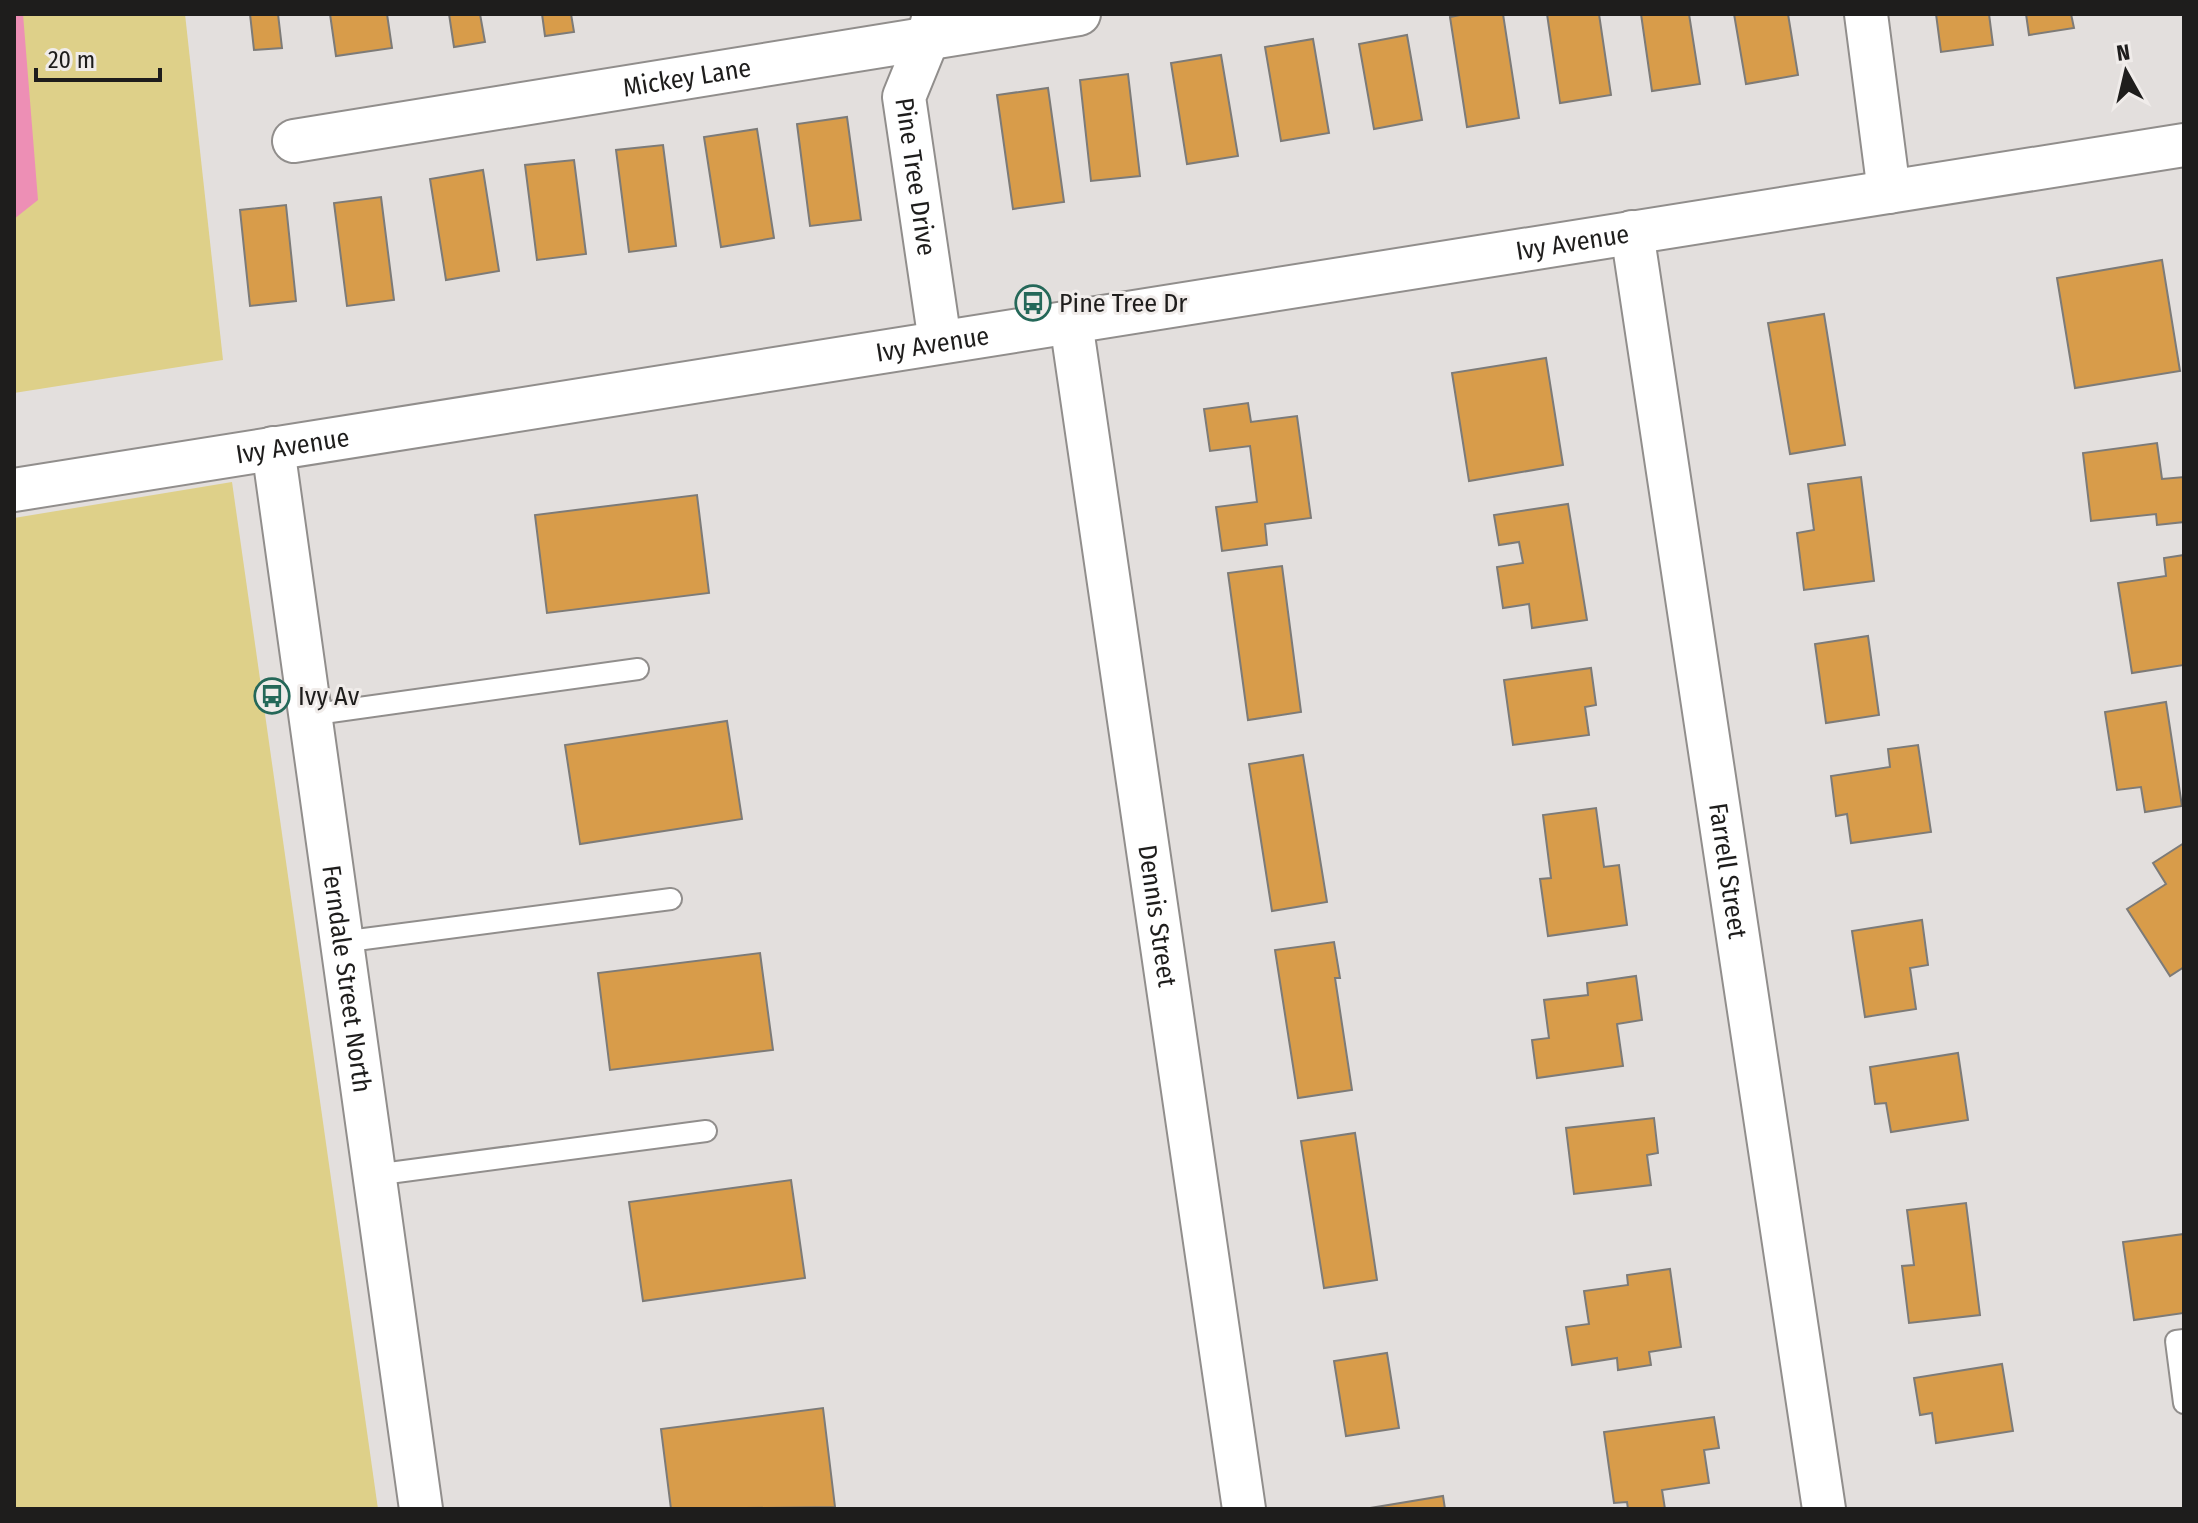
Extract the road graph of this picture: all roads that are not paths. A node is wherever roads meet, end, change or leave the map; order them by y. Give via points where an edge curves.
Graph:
1 (1079, 14) edge
2 (1866, 14) edge
3 (931, 26) edge
4 (294, 141) dead end
5 (2184, 145) edge
6 (1889, 192) junction
7 (1632, 232) junction
8 (1071, 322) junction
9 (940, 342) junction
10 (273, 448) junction
11 (14, 490) edge
12 (638, 669) dead end
13 (309, 715) junction
14 (671, 899) dead end
15 (341, 942) junction
16 (706, 1131) dead end
17 (374, 1175) junction
18 (2184, 1340) edge
19 (2184, 1403) edge
20 (421, 1509) edge
21 (1244, 1509) edge
22 (1824, 1509) edge

1 - 3 street, Mickey Lane
2 - 6 street
3 - 4 street, Mickey Lane
3 - 9 street, Pine Tree Drive via 904,97
5 - 6 street, Ivy Avenue
6 - 7 street, Ivy Avenue
7 - 8 street, Ivy Avenue
7 - 22 street, Farrell Street
8 - 9 street, Ivy Avenue
8 - 21 street, Dennis Street
9 - 10 street, Ivy Avenue
10 - 11 street, Ivy Avenue
10 - 13 street, Ferndale Street North
12 - 13 lane
13 - 15 street, Ferndale Street North
14 - 15 lane
15 - 17 street, Ferndale Street North
16 - 17 lane
17 - 20 street, Ferndale Street North
18 - 19 lane via 2176,1341

